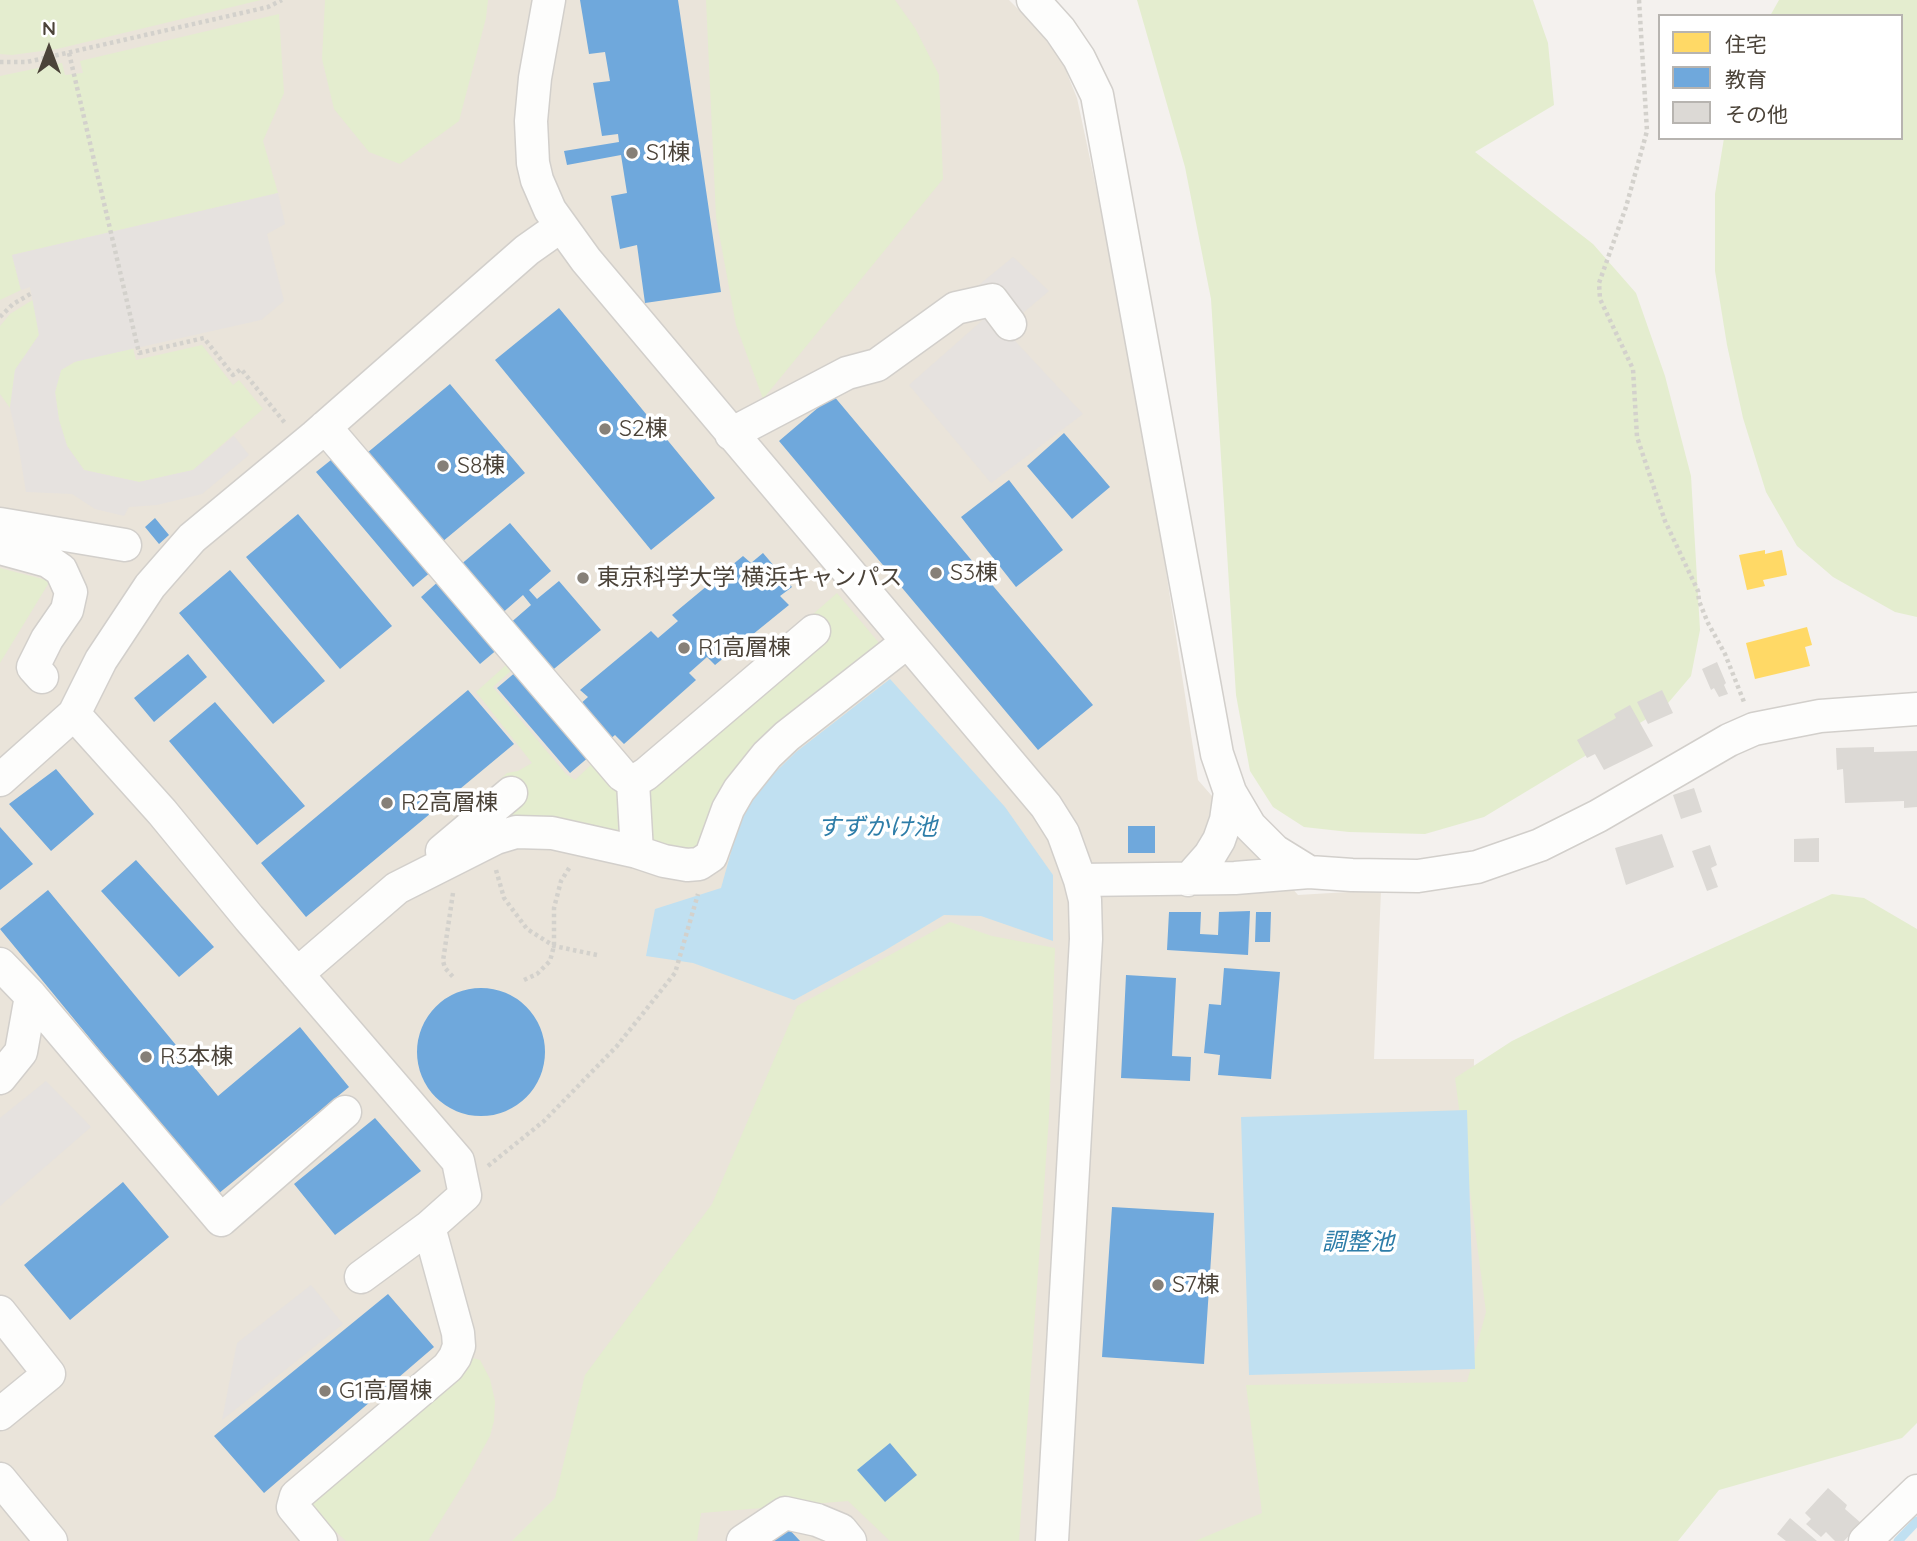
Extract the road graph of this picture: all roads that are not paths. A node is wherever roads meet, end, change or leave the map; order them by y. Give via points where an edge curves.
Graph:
1 (549, 0) edge
2 (1033, 0) edge
3 (561, 226) junction
4 (1010, 324) dead end
5 (325, 427) junction
6 (731, 434) junction
7 (0, 524) edge
8 (125, 545) dead end
9 (0, 548) edge
10 (814, 631) dead end
11 (906, 643) junction
12 (42, 677) dead end
13 (1917, 709) edge
14 (74, 714) junction
15 (0, 780) edge
16 (633, 782) junction
17 (1230, 792) junction
18 (511, 793) dead end
19 (637, 852) junction
20 (1309, 872) junction
21 (1080, 880) junction
22 (1188, 880) junction
23 (397, 888) junction
24 (0, 964) edge
25 (297, 974) junction
26 (31, 996) junction
27 (0, 1078) edge
28 (345, 1112) dead end
29 (429, 1227) junction
30 (361, 1277) dead end
31 (0, 1312) edge
32 (0, 1414) edge
33 (0, 1479) edge
34 (1917, 1491) edge
35 (51, 1541) edge
36 (321, 1541) edge
37 (743, 1541) edge
38 (850, 1541) edge
39 (1052, 1541) edge
40 (1865, 1541) edge

1 - 3 street via 535,78 531,147 537,180
2 - 17 street via 1079,58 1097,95 1199,663 1217,754
3 - 5 street via 527,250
3 - 6 street
4 - 6 street via 992,300 956,307 877,365 848,373
5 - 14 street via 172,559 101,660
5 - 16 street via 622,775
6 - 11 street
7 - 8 street
9 - 12 street via 48,561 68,580 71,592 66,610 33,667
10 - 16 street
11 - 19 street via 759,764 728,809 711,856 687,865
11 - 21 street via 1045,806 1063,833
13 - 20 street via 1820,716 1754,729 1540,845 1477,867 1418,876
14 - 15 street
14 - 25 street
16 - 19 street
17 - 20 street via 1250,826 1275,851
17 - 22 street via 1219,840
18 - 23 street
19 - 23 street via 516,832
20 - 22 street
21 - 22 street
21 - 39 street via 1086,939
23 - 25 street
24 - 26 street
25 - 29 street via 458,1161 465,1195
26 - 27 street via 21,1052
26 - 28 street via 221,1220
29 - 30 street
29 - 36 street via 458,1333 456,1357 296,1496 293,1507
31 - 32 street via 49,1374
33 - 35 street
34 - 40 street
37 - 38 street via 785,1513 841,1530

